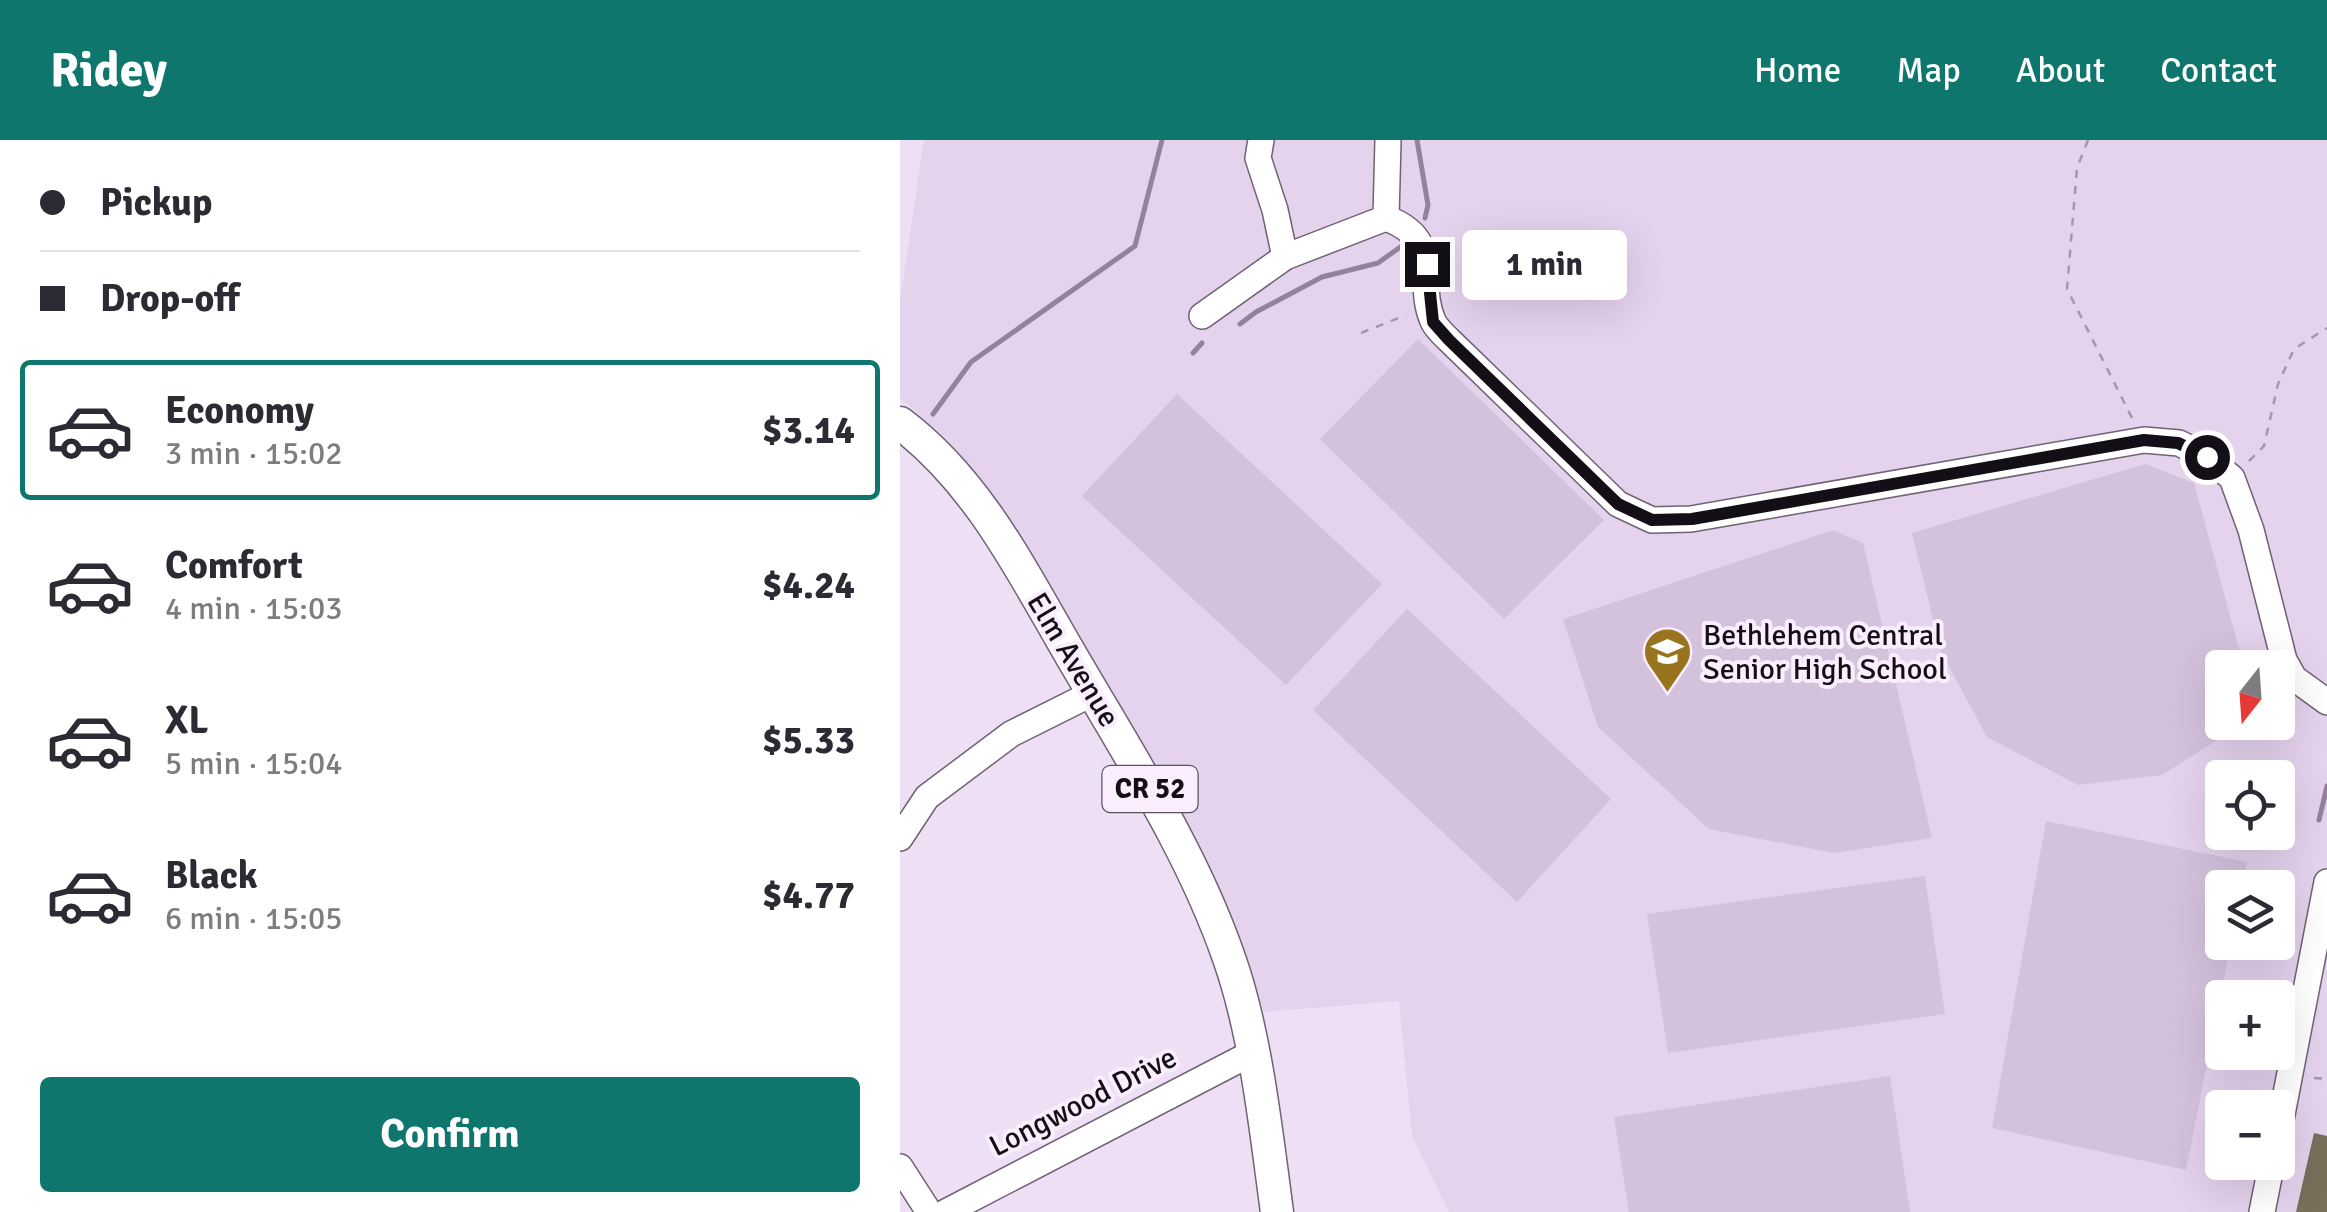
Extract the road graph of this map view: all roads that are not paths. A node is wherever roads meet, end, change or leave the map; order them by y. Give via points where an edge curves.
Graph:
1 (1261, 140) edge
2 (1388, 140) edge
3 (1386, 218) junction
4 (1284, 257) junction
5 (1202, 316) dead end
6 (900, 423) edge
7 (1092, 693) junction
8 (2327, 702) edge
9 (900, 838) edge
10 (2327, 882) edge
11 (1252, 1052) junction
12 (2287, 1090) edge
13 (900, 1167) edge
14 (2268, 1180) edge
15 (929, 1212) edge
16 (946, 1212) edge
17 (1277, 1212) edge
18 (2262, 1212) edge

1 - 4 street via 1258,158
2 - 3 street
3 - 4 street
3 - 8 street via 1406,226 1419,246 1433,322 1618,504 1652,520 1692,519 2144,440 2178,443 2207,457 2232,478 2284,660 2294,678
4 - 5 street
6 - 7 main road, Elm Avenue / CR 52 via 964,482
7 - 9 street via 1011,734 927,796
7 - 11 main road, Elm Avenue / CR 52 via 1170,823 1230,958
10 - 12 street
11 - 16 street, Longwood Drive
11 - 17 main road, Elm Avenue / CR 52
13 - 15 street
14 - 18 street

